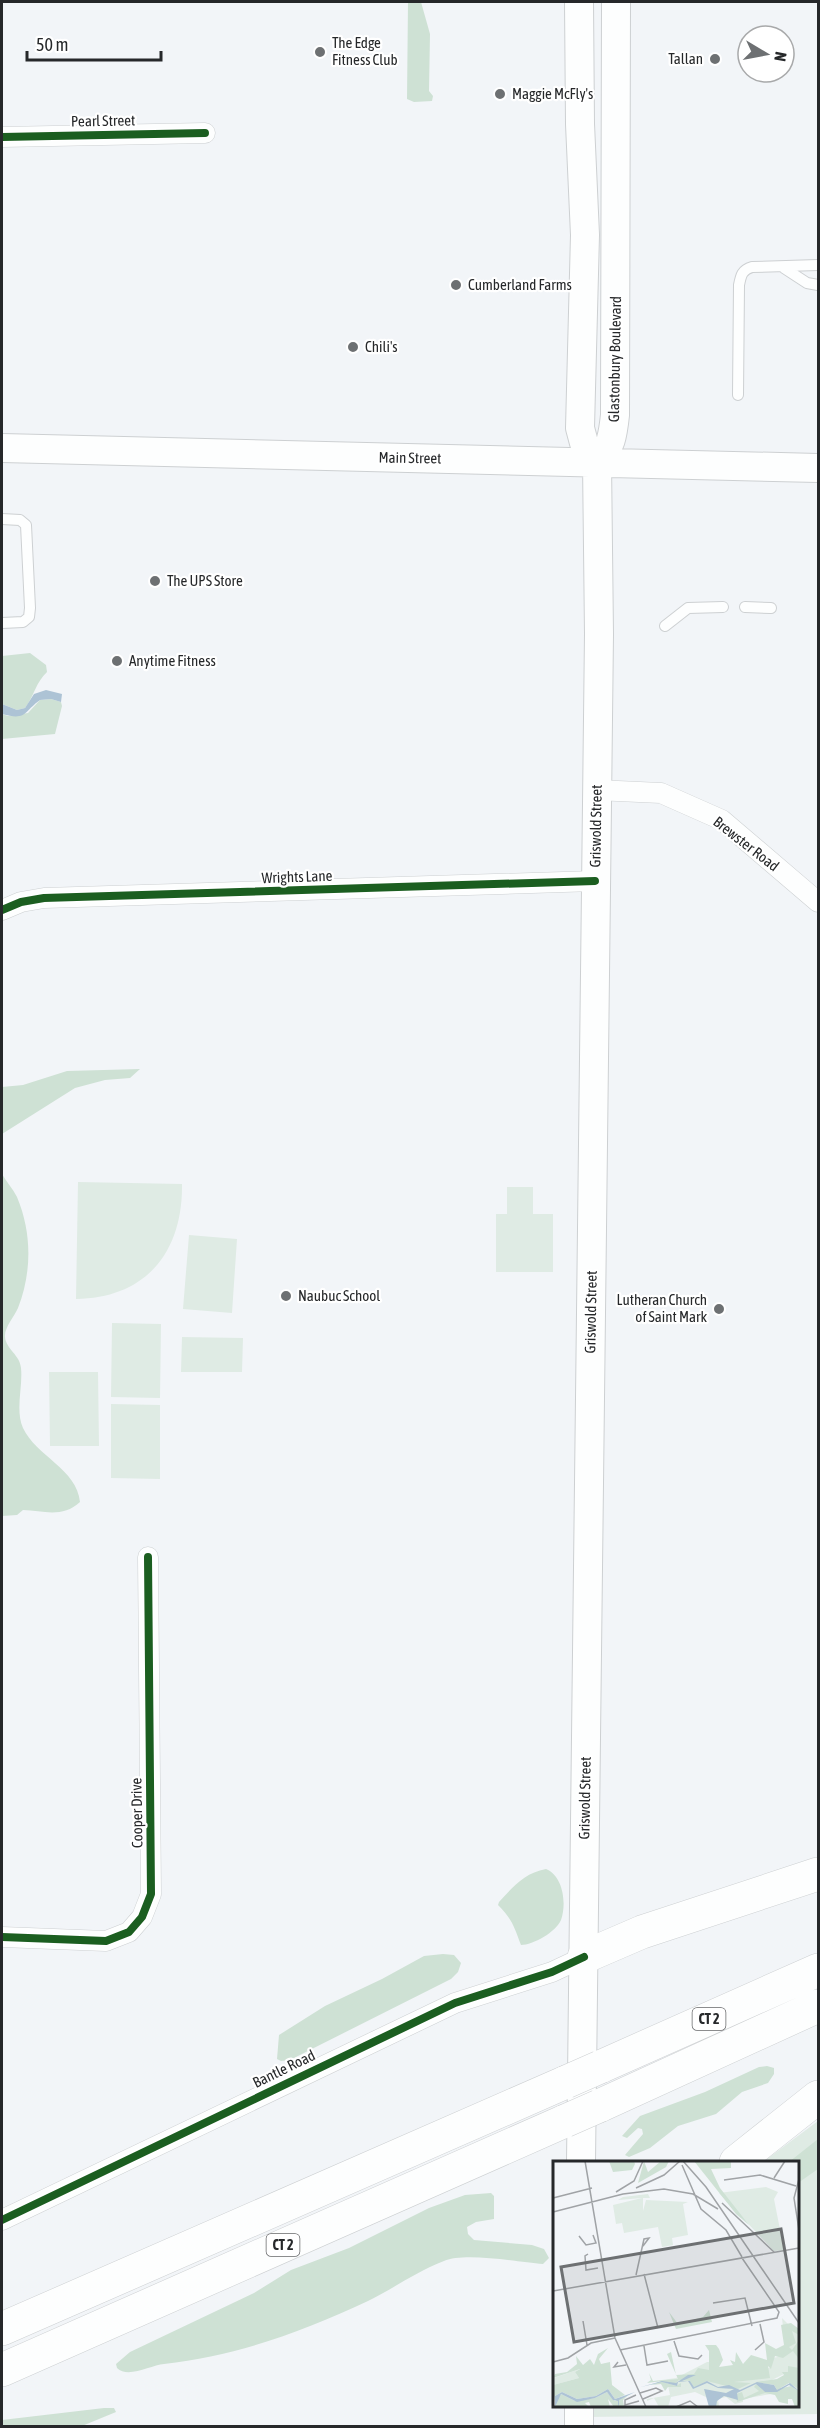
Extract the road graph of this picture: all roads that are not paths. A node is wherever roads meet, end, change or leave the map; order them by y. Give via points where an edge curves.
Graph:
1 (579, 2) edge
2 (616, 2) edge
3 (205, 133) dead end
4 (2, 137) edge
5 (819, 265) edge
6 (784, 267) junction
7 (819, 285) edge
8 (738, 395) dead end
9 (2, 448) edge
10 (597, 462) junction
11 (819, 468) edge
12 (2, 519) edge
13 (723, 607) dead end
14 (745, 607) dead end
15 (771, 608) dead end
16 (2, 623) edge
17 (665, 626) dead end
18 (596, 790) junction
19 (595, 881) junction
20 (819, 902) edge
21 (2, 910) edge
22 (148, 1557) dead end
23 (819, 1874) edge
24 (2, 1937) edge
25 (584, 1957) junction
26 (819, 1970) edge
27 (819, 2007) edge
28 (819, 2097) edge
29 (581, 2161) edge
30 (739, 2161) edge
31 (2, 2220) edge
32 (2, 2329) edge
33 (2, 2370) edge
34 (579, 2407) edge
35 (579, 2427) edge

1 - 10 main road via 585,235 580,428 584,443
2 - 10 main road, Glastonbury Boulevard via 615,415 612,438
3 - 4 street, Pearl Street
5 - 6 lane
6 - 7 lane via 807,283
6 - 8 lane via 752,267 741,274
9 - 10 main road, Main Street
10 - 11 main road, Main Street
10 - 18 main road, Griswold Street
12 - 16 lane via 20,520 26,525 30,608 29,617 23,622
13 - 17 lane via 688,608
14 - 15 lane
18 - 19 main road, Griswold Street
18 - 20 street, Brewster Road via 661,794 722,820
19 - 21 street, Wrights Lane via 44,898
19 - 25 main road, Griswold Street
22 - 24 street, Cooper Drive via 148,1902 129,1932 106,1941
23 - 25 highway via 642,1932
25 - 29 main road, Griswold Street
25 - 31 street, Bantle Road via 552,1972 455,2003
26 - 32 highway, CT 2, bridge
27 - 33 highway, CT 2, bridge
28 - 30 highway
34 - 35 main road

